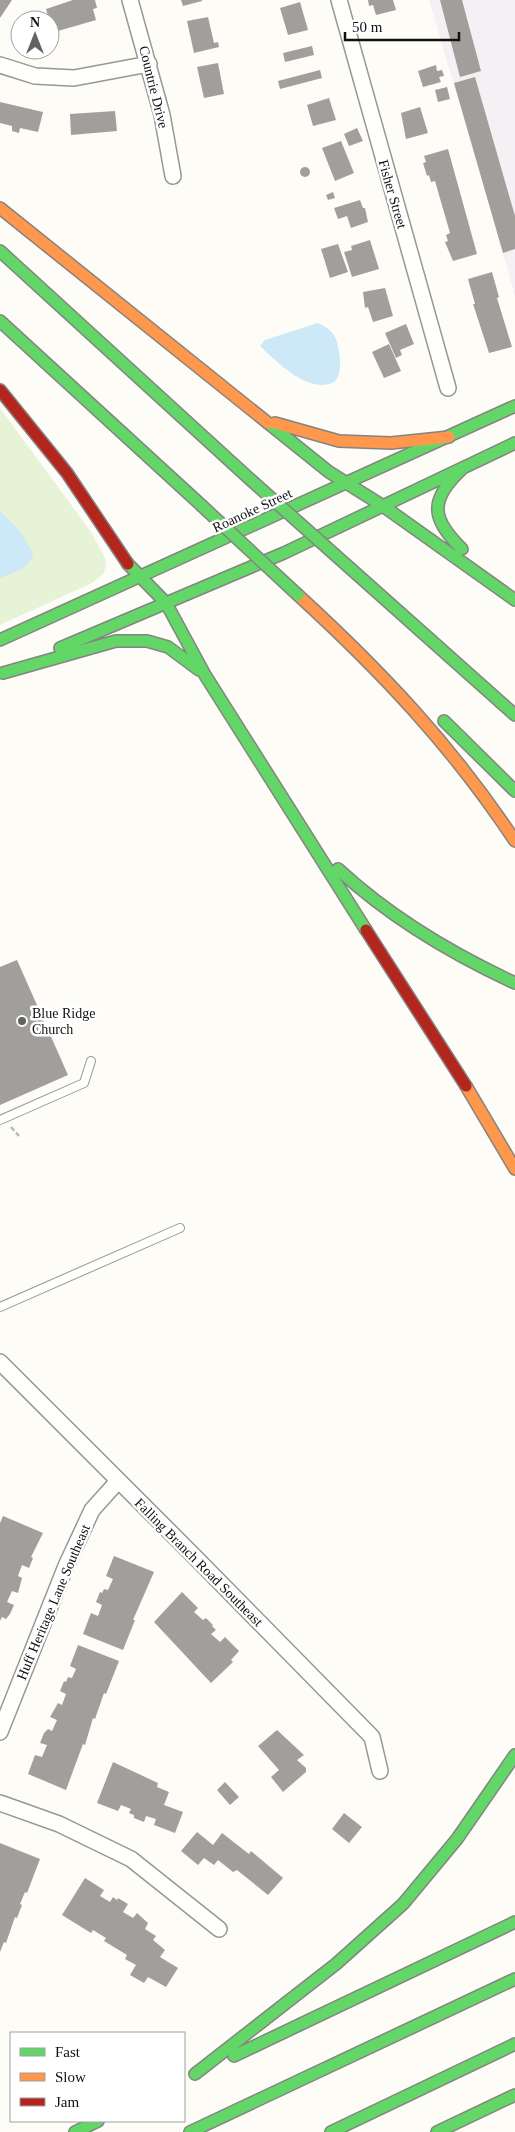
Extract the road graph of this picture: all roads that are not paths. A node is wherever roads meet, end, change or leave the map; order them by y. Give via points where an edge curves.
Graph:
1 (130, 0) edge
2 (339, 0) edge
3 (149, 64) junction
4 (0, 65) edge
5 (173, 176) dead end
6 (0, 208) edge
7 (0, 251) edge
8 (0, 321) edge
9 (448, 388) dead end
10 (0, 390) edge
11 (515, 406) edge
12 (261, 419) junction
13 (449, 437) junction
14 (515, 443) edge
15 (461, 470) junction
16 (346, 484) junction
17 (383, 506) junction
18 (484, 577) junction
19 (140, 578) junction
20 (515, 600) edge
21 (166, 603) junction
22 (0, 640) edge
23 (443, 651) junction
24 (379, 670) junction
25 (1, 673) edge
26 (205, 675) junction
27 (421, 700) dead end
28 (435, 712) dead end
29 (515, 715) edge
30 (515, 730) edge
31 (515, 791) edge
32 (303, 832) junction
33 (515, 841) edge
34 (515, 983) edge
35 (91, 1061) dead end
36 (0, 1120) edge
37 (515, 1170) edge
38 (180, 1228) dead end
39 (0, 1307) edge
40 (0, 1362) edge
41 (118, 1481) junction
42 (0, 1732) edge
43 (515, 1754) edge
44 (380, 1771) dead end
45 (0, 1803) edge
46 (515, 1922) edge
47 (219, 1929) dead end
48 (515, 1979) edge
49 (515, 2044) edge
50 (195, 2074) junction
51 (185, 2079) edge
52 (515, 2095) edge
53 (96, 2122) edge
54 (75, 2132) edge
55 (190, 2132) edge
56 (331, 2132) edge
57 (438, 2132) edge

1 - 3 street, Countrie Drive
2 - 9 street, Fisher Street
3 - 4 street via 74,78 35,76
3 - 5 street, Countrie Drive
6 - 12 main road
7 - 23 main road, bridge
8 - 24 main road, bridge
10 - 19 main road via 67,473
11 - 13 main road, Roanoke Street
12 - 13 main road via 339,441 391,444
12 - 16 main road
13 - 16 main road, Roanoke Street
14 - 15 main road
15 - 17 main road
15 - 18 main road via 440,494 437,516 445,532 475,561
16 - 17 main road
16 - 19 main road, Roanoke Street
17 - 18 main road
17 - 21 main road
18 - 20 main road
19 - 21 main road
19 - 22 main road, Roanoke Street
21 - 25 main road
21 - 26 main road
23 - 29 main road
23 - 30 main road
24 - 27 main road
24 - 33 main road via 454,756
25 - 26 main road via 80,654 116,641 148,641 168,647
26 - 32 main road
28 - 31 main road
32 - 34 main road via 360,890 429,941
32 - 37 main road via 458,1073
35 - 36 lane via 84,1083
38 - 39 lane
40 - 41 street, Falling Branch Road Southeast
41 - 42 street, Huff Heritage Lane Southeast via 92,1510 66,1566
41 - 44 street, Falling Branch Road Southeast via 372,1738
43 - 50 main road via 457,1839 402,1904 336,1964
45 - 47 street via 59,1824 131,1859
46 - 50 main road
48 - 55 main road
49 - 56 main road
50 - 51 main road
52 - 57 main road
53 - 54 main road

